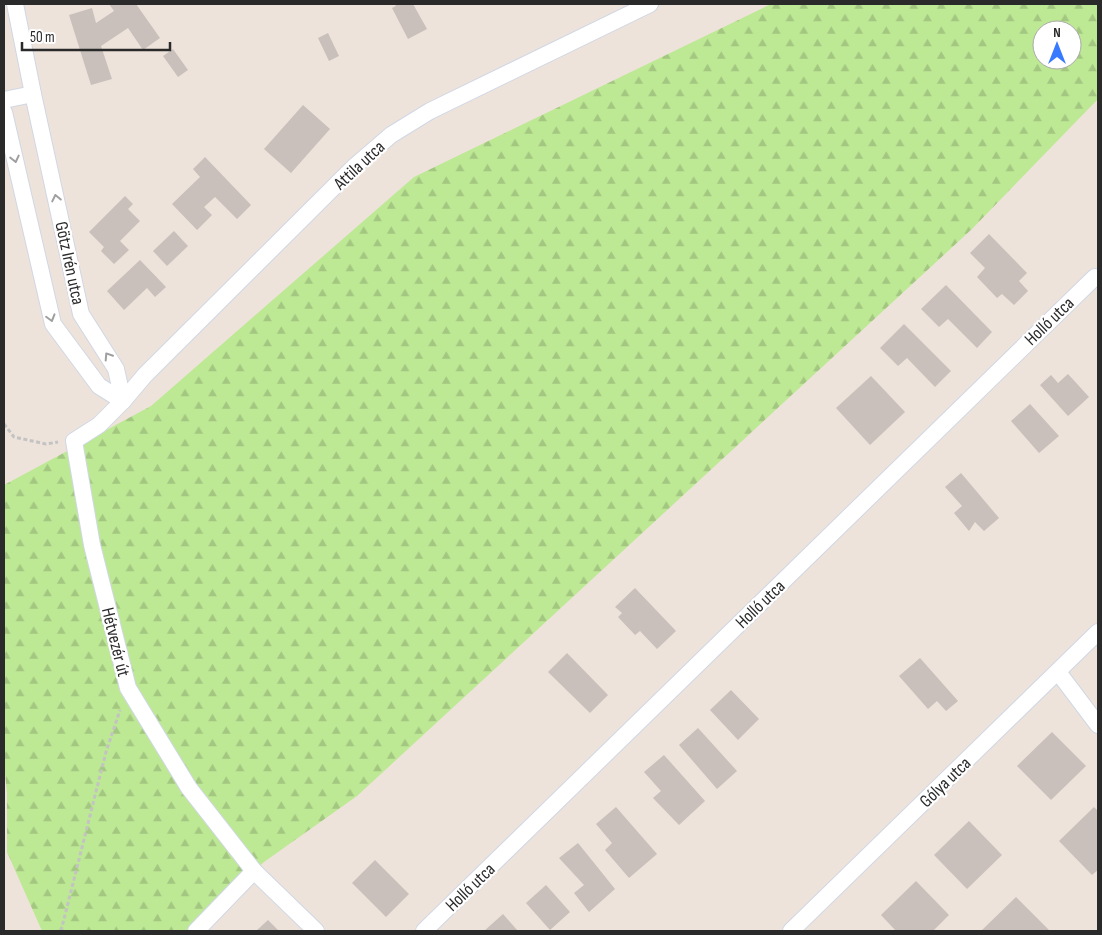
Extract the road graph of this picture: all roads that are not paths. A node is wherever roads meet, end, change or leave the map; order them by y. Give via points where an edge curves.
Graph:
1 (15, 4) edge
2 (650, 4) edge
3 (4, 11) edge
4 (33, 94) junction
5 (4, 100) edge
6 (4, 112) edge
7 (1095, 277) dead end
8 (123, 401) junction
9 (1098, 632) edge
10 (1058, 672) junction
11 (1098, 725) edge
12 (254, 871) junction
13 (196, 931) edge
14 (316, 931) edge
15 (424, 931) edge
16 (791, 931) edge

1 - 3 street
1 - 4 street, Götz Irén utca
2 - 8 street, Attila utca via 430,111 391,135 348,173 145,375
4 - 5 street
8 -> 4 street, Götz Irén utca via 116,369 81,314
6 -> 8 street, Götz Irén utca via 52,324 99,386
7 - 15 street, Holló utca
8 - 12 street, Hétvezér út via 99,425 74,441 92,545 128,688 189,788
9 - 10 street, Gólya utca
10 - 11 street
10 - 16 street, Gólya utca
12 - 13 street
12 - 14 street, Hétvezér út

